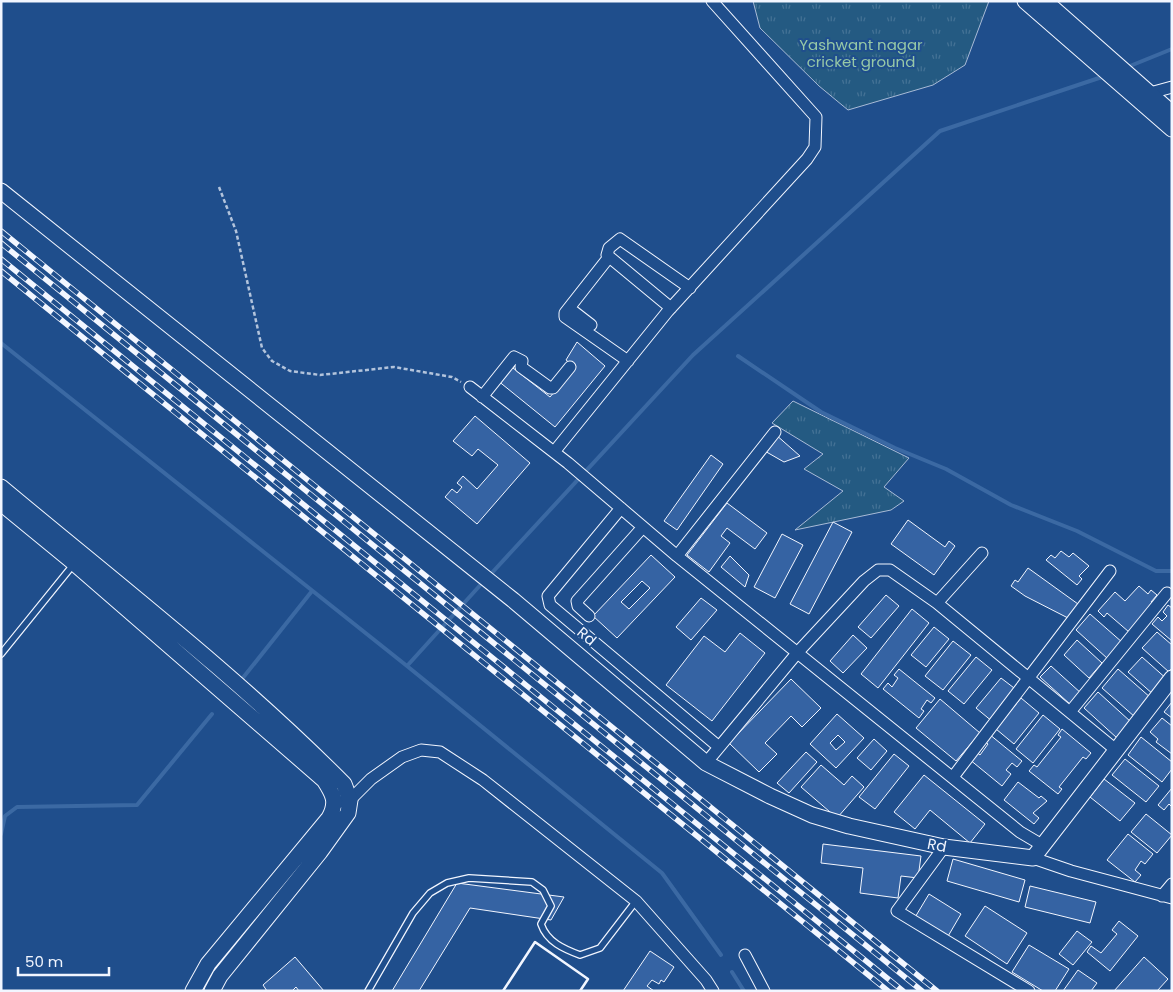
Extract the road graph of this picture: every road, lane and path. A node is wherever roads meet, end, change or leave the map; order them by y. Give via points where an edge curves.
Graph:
1 (712, 1) edge
2 (1034, 3) edge
3 (1130, 84) junction
4 (1172, 88) edge
5 (1150, 93) junction
6 (1172, 113) edge
7 (1172, 129) edge
8 (219, 187) dead end
9 (1, 191) edge
10 (609, 257) junction
11 (690, 288) junction
12 (569, 308) junction
13 (671, 308) junction
14 (591, 325) dead end
15 (628, 361) junction
16 (570, 367) dead end
17 (470, 387) joint
18 (482, 397) junction
19 (775, 432) dead end
20 (554, 452) junction
21 (1, 487) edge
22 (1, 502) edge
23 (621, 508) junction
24 (643, 527) junction
25 (982, 553) dead end
26 (677, 556) junction
27 (74, 563) junction
28 (1110, 571) dead end
29 (1167, 593) dead end
30 (937, 602) junction
31 (589, 616) dead end
32 (798, 652) junction
33 (1, 654) edge
34 (1172, 678) edge
35 (1029, 680) junction
36 (1070, 712) junction
37 (719, 747) junction
38 (1116, 750) junction
39 (706, 763) junction
40 (953, 777) junction
41 (342, 802) junction
42 (1042, 845) junction
43 (944, 847) junction
44 (1033, 858) junction
45 (1172, 884) edge
46 (1167, 897) edge
47 (636, 901) junction
48 (745, 955) dead end
49 (193, 991) edge
50 (212, 991) edge
51 (368, 991) edge
52 (713, 991) edge
53 (764, 991) edge
54 (1029, 991) edge

1 - 11 street via 816,117 815,147
2 - 3 street
3 - 5 street
3 - 7 street
4 - 5 street
5 - 6 street
8 - 17 path via 236,231 262,348 272,361 290,371 320,375 394,367 452,376
9 - 39 street, Rd via 513,600
10 - 11 street via 609,248 620,238
10 - 12 street
10 - 13 street
11 - 13 street
12 - 14 street
12 - 15 street via 565,317
13 - 15 street
15 - 20 street
16 - 18 street via 550,388 521,367 522,361 514,357
17 - 18 street
18 - 20 street
19 - 26 street
20 - 23 street
21 - 41 street via 179,633 310,750 344,784
22 - 27 street
23 - 24 street
23 - 37 street, Rd via 548,596 550,605
24 - 26 street
24 - 31 street via 576,601
25 - 30 street
26 - 32 street
27 - 33 lane
27 - 41 street via 324,780
28 - 35 street
29 - 36 street
30 - 32 street via 890,570 878,570
30 - 35 street
32 - 37 street
32 - 40 street
34 - 38 street
35 - 36 street
35 - 40 street
36 - 38 street
37 - 39 street
38 - 42 street
39 - 43 street, Rd via 812,815
40 - 42 street via 1020,832
41 - 47 street via 402,757 421,750 440,752 483,780
41 - 49 street via 208,964
41 - 50 street via 348,813 220,976
42 - 44 street
43 - 44 street, Rd
43 - 54 street via 897,911
44 - 46 street, Rd
45 - 46 street, Rd
47 - 51 lane via 600,948 580,955 560,947 544,932 541,924 551,906 543,890 532,882 469,878 447,883 430,893 414,912
47 - 52 street
48 - 53 street

